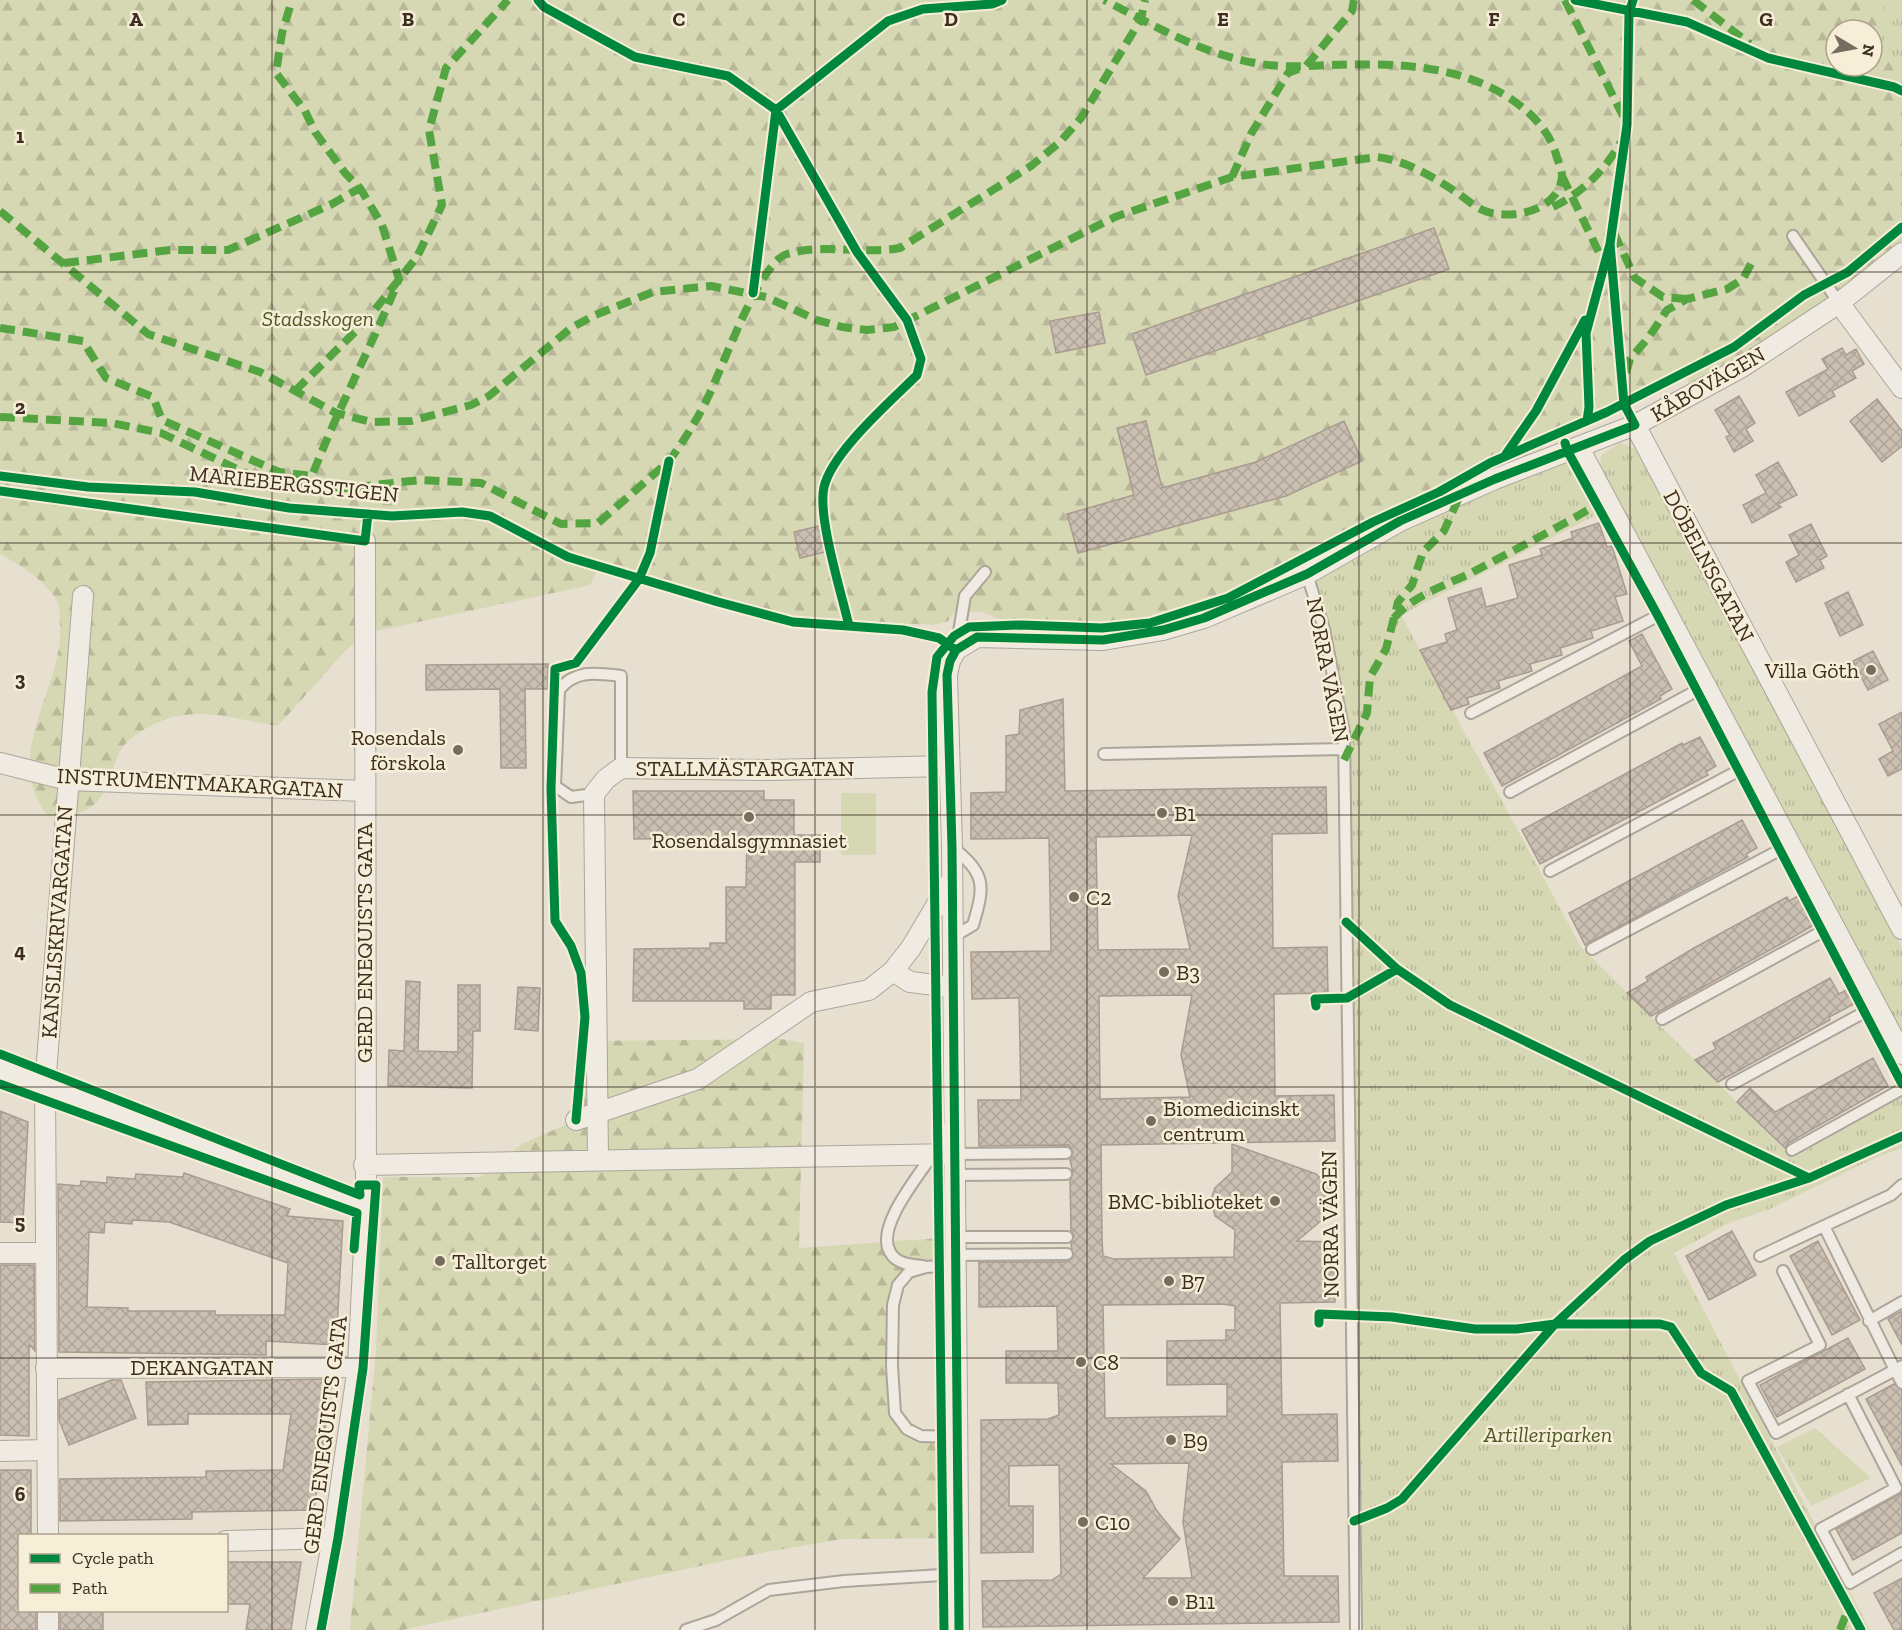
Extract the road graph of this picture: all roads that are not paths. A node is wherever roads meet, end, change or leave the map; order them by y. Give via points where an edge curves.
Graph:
1 (1793, 236) dead end
2 (1902, 253) edge
3 (1839, 303) junction
4 (1902, 388) edge
5 (1635, 425) junction
6 (1579, 448) junction
7 (365, 541) dead end
8 (984, 572) dead end
9 (1307, 573) junction
10 (83, 596) dead end
11 (1667, 611) junction
12 (956, 650) junction
13 (1707, 685) junction
14 (1471, 713) dead end
15 (1344, 749) junction
16 (1104, 754) dead end
17 (0, 763) edge
18 (1749, 765) junction
19 (949, 766) junction
20 (621, 768) junction
21 (68, 780) junction
22 (365, 791) junction
23 (1510, 792) dead end
24 (594, 794) junction
25 (1791, 844) junction
26 (952, 847) junction
27 (1550, 871) dead end
28 (952, 879) junction
29 (1834, 925) junction
30 (1902, 929) edge
31 (953, 937) junction
32 (1592, 949) dead end
33 (893, 971) junction
34 (953, 987) junction
35 (1876, 1006) junction
36 (1662, 1019) dead end
37 (1902, 1054) edge
38 (0, 1070) edge
39 (1732, 1083) dead end
40 (45, 1087) junction
41 (1902, 1089) edge
42 (598, 1112) junction
43 (953, 1118) junction
44 (576, 1120) dead end
45 (1792, 1150) dead end
46 (1066, 1153) dead end
47 (933, 1154) junction
48 (953, 1154) junction
49 (598, 1160) junction
50 (364, 1165) junction
51 (1066, 1174) dead end
52 (954, 1175) junction
53 (1902, 1185) edge
54 (366, 1208) junction
55 (1824, 1226) junction
56 (1067, 1237) dead end
57 (954, 1252) junction
58 (0, 1253) edge
59 (46, 1253) junction
60 (1067, 1254) dead end
61 (1760, 1256) dead end
62 (926, 1267) junction
63 (1783, 1271) dead end
64 (1902, 1302) edge
65 (1869, 1321) junction
66 (358, 1367) junction
67 (46, 1368) junction
68 (1898, 1368) edge
69 (1902, 1383) edge
70 (1848, 1395) junction
71 (956, 1437) junction
72 (47, 1450) junction
73 (0, 1451) edge
74 (48, 1534) edge
75 (333, 1538) junction
76 (228, 1541) edge
77 (1902, 1553) edge
78 (958, 1574) junction
79 (48, 1612) edge
80 (48, 1630) edge
81 (316, 1630) edge
82 (686, 1630) edge
83 (959, 1630) edge
84 (1356, 1630) edge

1 - 3 lane
2 - 3 street, KÅBOVÄGEN
3 - 4 street
3 - 5 street, KÅBOVÄGEN via 1742,367
5 - 6 street, KÅBOVÄGEN
5 - 30 street, DÖBELNSGATAN
6 - 9 street, KÅBOVÄGEN via 1400,521
6 - 11 street
7 - 22 street, GERD ENEQUISTS GATA
8 - 12 lane via 964,596
9 - 12 street, KÅBOVÄGEN via 1204,618 1163,630 1103,640 977,637
9 - 15 lane, NORRA VÄGEN via 1324,629
10 - 21 street, KANSLISKRIVARGATAN
11 - 13 street
11 - 14 lane
12 - 19 street via 947,675
13 - 18 street
13 - 23 lane
15 - 16 lane
15 - 84 lane, NORRA VÄGEN
17 - 21 street, INSTRUMENTMAKARGATAN
18 - 25 street
18 - 27 lane
19 - 20 street, STALLMÄSTARGATAN
19 - 26 street
20 - 24 street, STALLMÄSTARGATAN
20 - 24 lane via 621,676 575,676 559,690 555,786 571,797
21 - 22 street, INSTRUMENTMAKARGATAN
21 - 40 street, KANSLISKRIVARGATAN
22 - 50 street, GERD ENEQUISTS GATA
24 - 42 street
25 - 29 street
25 - 32 lane
26 - 28 street
26 - 31 lane via 973,863 982,886 973,925
28 - 31 street
28 - 33 street
29 - 35 street
29 - 36 lane
31 - 34 street
33 - 34 street via 910,982
33 - 42 street via 869,990 811,1002 698,1079
34 - 43 street
35 - 37 street
35 - 39 lane
38 - 40 street
40 - 54 street
40 - 59 street, KANSLISKRIVARGATAN
41 - 45 lane
42 - 44 street
42 - 49 street
43 - 47 lane
43 - 48 street
46 - 48 lane
47 - 48 street
47 - 49 street
47 - 62 lane via 896,1209 888,1238 889,1252 899,1261
48 - 52 street
49 - 50 street
50 - 54 street, GERD ENEQUISTS GATA
51 - 52 lane
52 - 57 street
53 - 55 lane via 1891,1195
54 - 66 street, GERD ENEQUISTS GATA
55 - 61 lane
55 - 65 lane
56 - 57 lane
57 - 60 lane
57 - 62 lane
57 - 71 street
58 - 59 street
59 - 67 street, KANSLISKRIVARGATAN
62 - 71 lane via 909,1272 898,1285 893,1305 895,1413 907,1429 921,1436
63 - 70 lane via 1820,1345 1748,1382 1776,1434
64 - 65 lane
65 - 68 lane
66 - 67 street, DEKANGATAN
66 - 75 street, GERD ENEQUISTS GATA
67 - 72 street, KANSLISKRIVARGATAN
68 - 69 lane
68 - 70 lane
70 - 77 lane via 1896,1488 1821,1529 1850,1582
71 - 78 street
72 - 73 street
72 - 74 street, KANSLISKRIVARGATAN
75 - 76 street
75 - 81 street, GERD ENEQUISTS GATA
78 - 82 lane via 769,1590 716,1620
78 - 83 street
79 - 80 street

